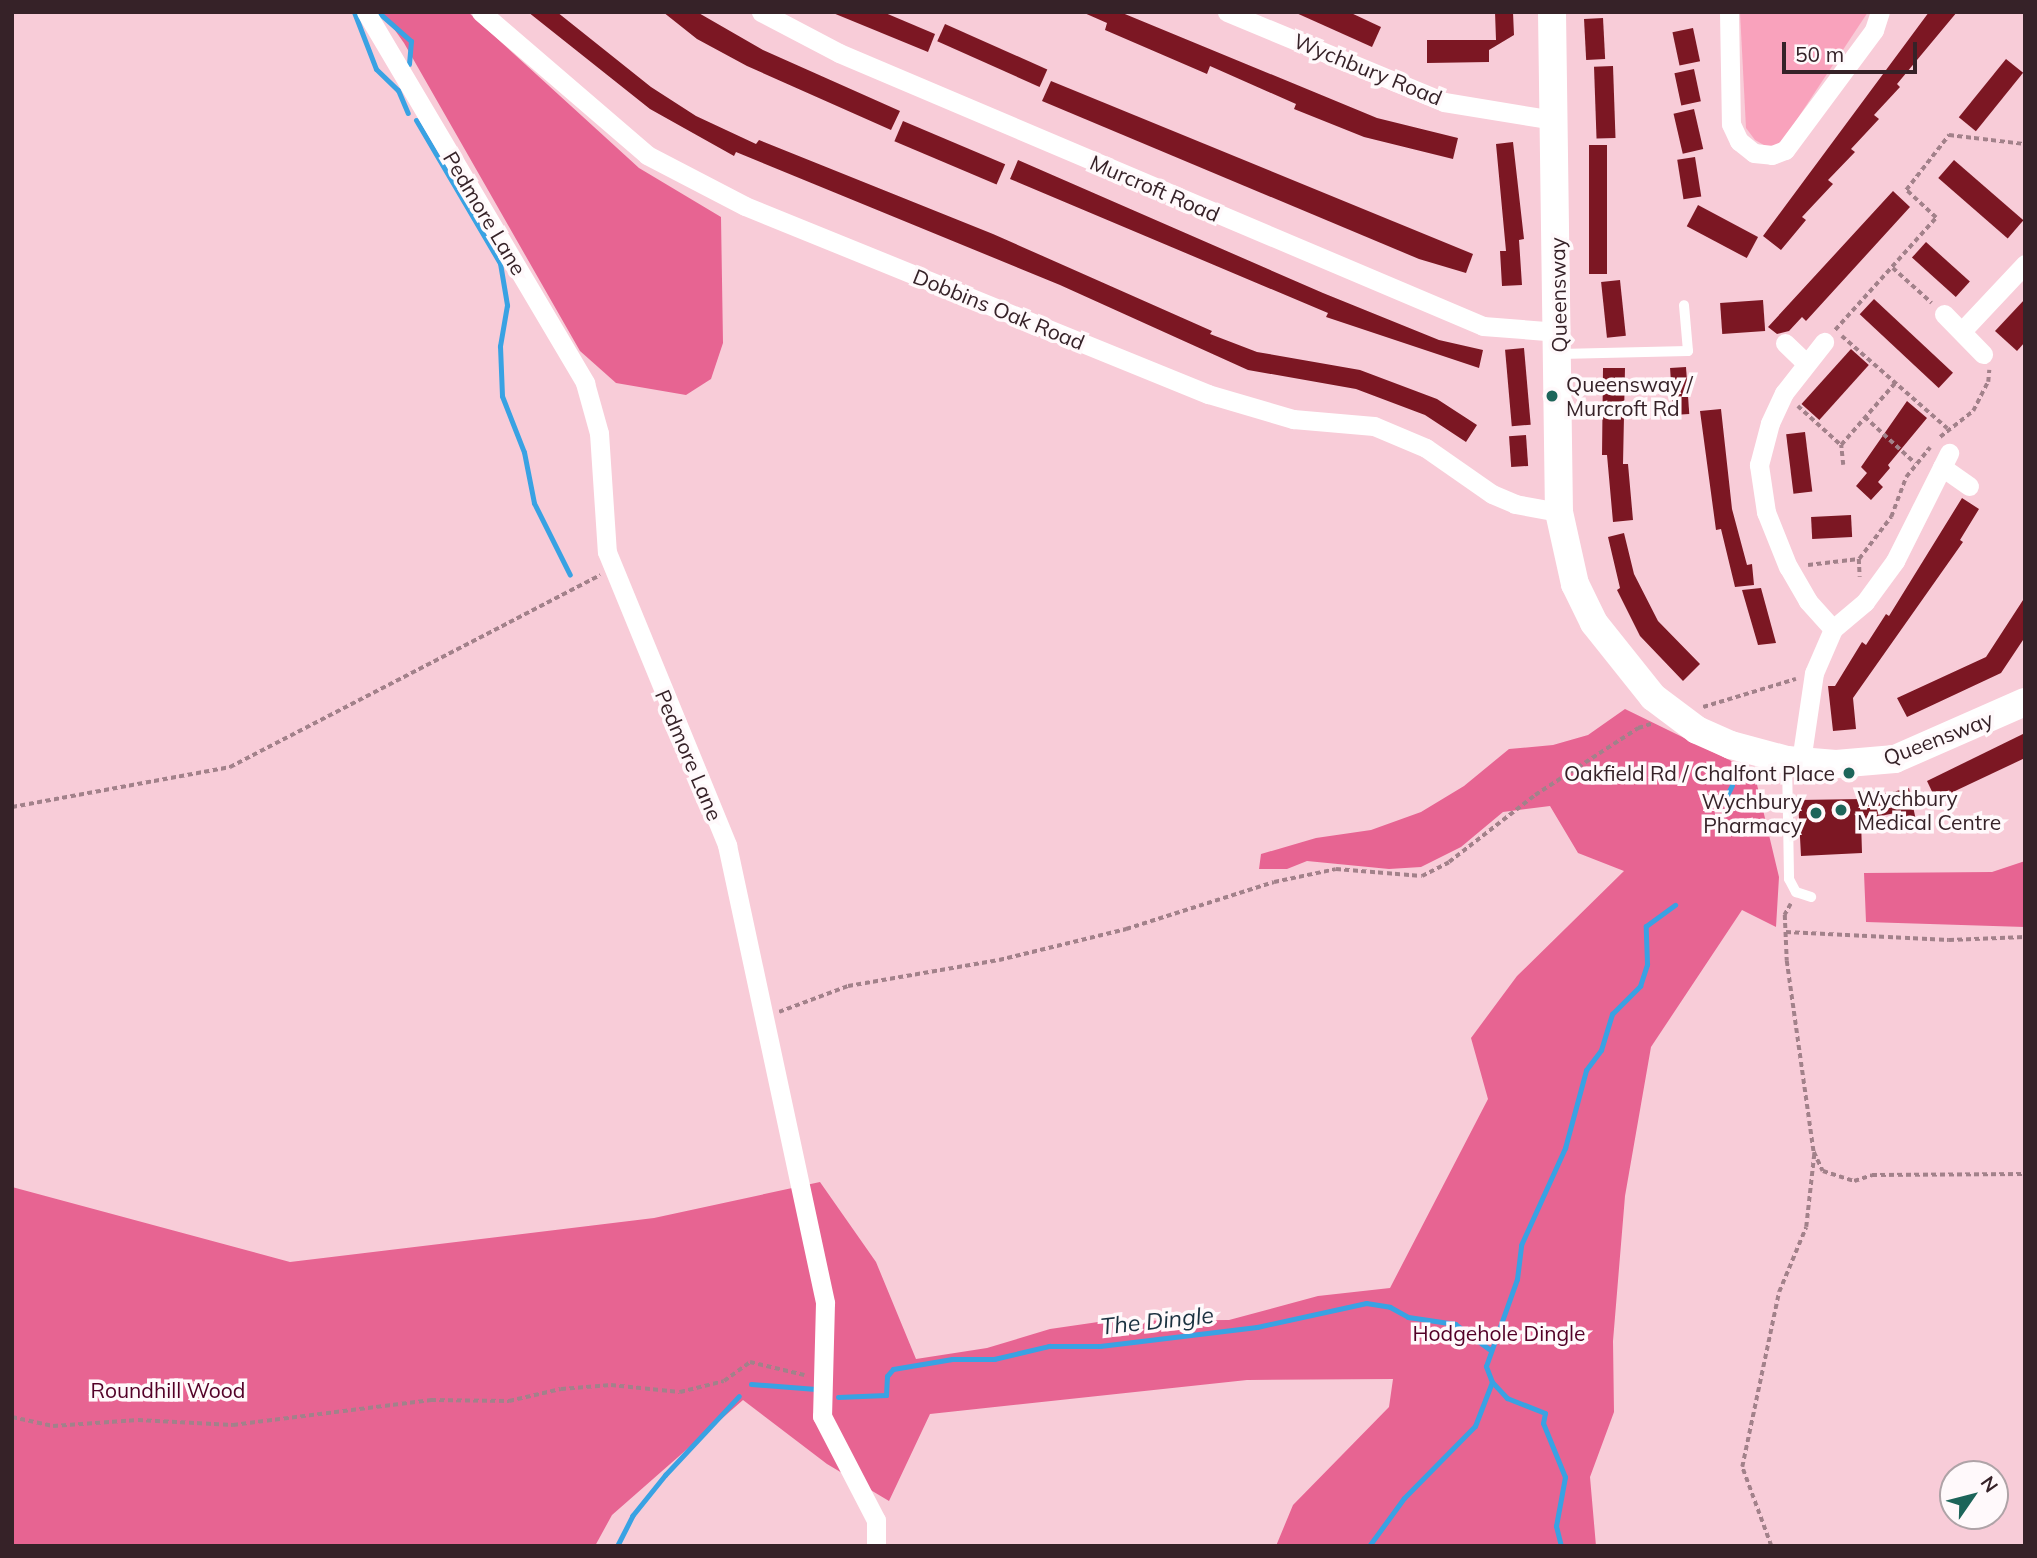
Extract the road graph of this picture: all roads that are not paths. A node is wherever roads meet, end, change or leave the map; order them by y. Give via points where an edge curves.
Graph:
1 (366, 12) edge
2 (481, 12) edge
3 (761, 12) edge
4 (1227, 12) edge
5 (1552, 12) edge
6 (1729, 12) edge
7 (1880, 12) edge
8 (1554, 120) junction
9 (2025, 264) edge
10 (1684, 305) dead end
11 (1944, 314) road end
12 (1962, 331) junction
13 (1830, 336) road end
14 (1559, 343) junction
15 (1785, 343) dead end
16 (1983, 354) dead end
17 (1805, 362) junction
18 (1969, 486) dead end
19 (1559, 512) junction
20 (1833, 629) junction
21 (2025, 702) edge
22 (1794, 761) junction
23 (1811, 897) dead end
24 (876, 1546) edge

1 - 24 street, Pedmore Lane via 585,383 599,433 612,569 727,845 825,1303 822,1416 876,1520
2 - 19 street, Dobbins Oak Road via 647,155 745,206 1208,394 1293,419 1374,426 1426,448 1492,494 1515,504
3 - 14 street, Murcroft Road via 851,58 1483,326
4 - 8 street, Wychbury Road via 1444,102
5 - 8 street, Queensway
6 - 7 street via 1731,124 1739,141 1754,153 1772,155 1785,150 1874,30
8 - 14 street, Queensway
9 - 12 street
10 - 14 lane via 1688,351
11 - 12 street
12 - 16 street
13 - 17 street
14 - 19 street, Queensway
15 - 17 street
17 - 20 street via 1770,423 1759,465 1766,512 1788,567 1808,601
18 - 20 street via 1945,460 1895,561 1863,605
19 - 22 street, Queensway via 1575,584 1594,624 1626,668 1677,716 1731,745
20 - 22 street via 1814,673
21 - 22 street, Queensway via 1895,759
22 - 23 lane via 1789,878 1796,892

